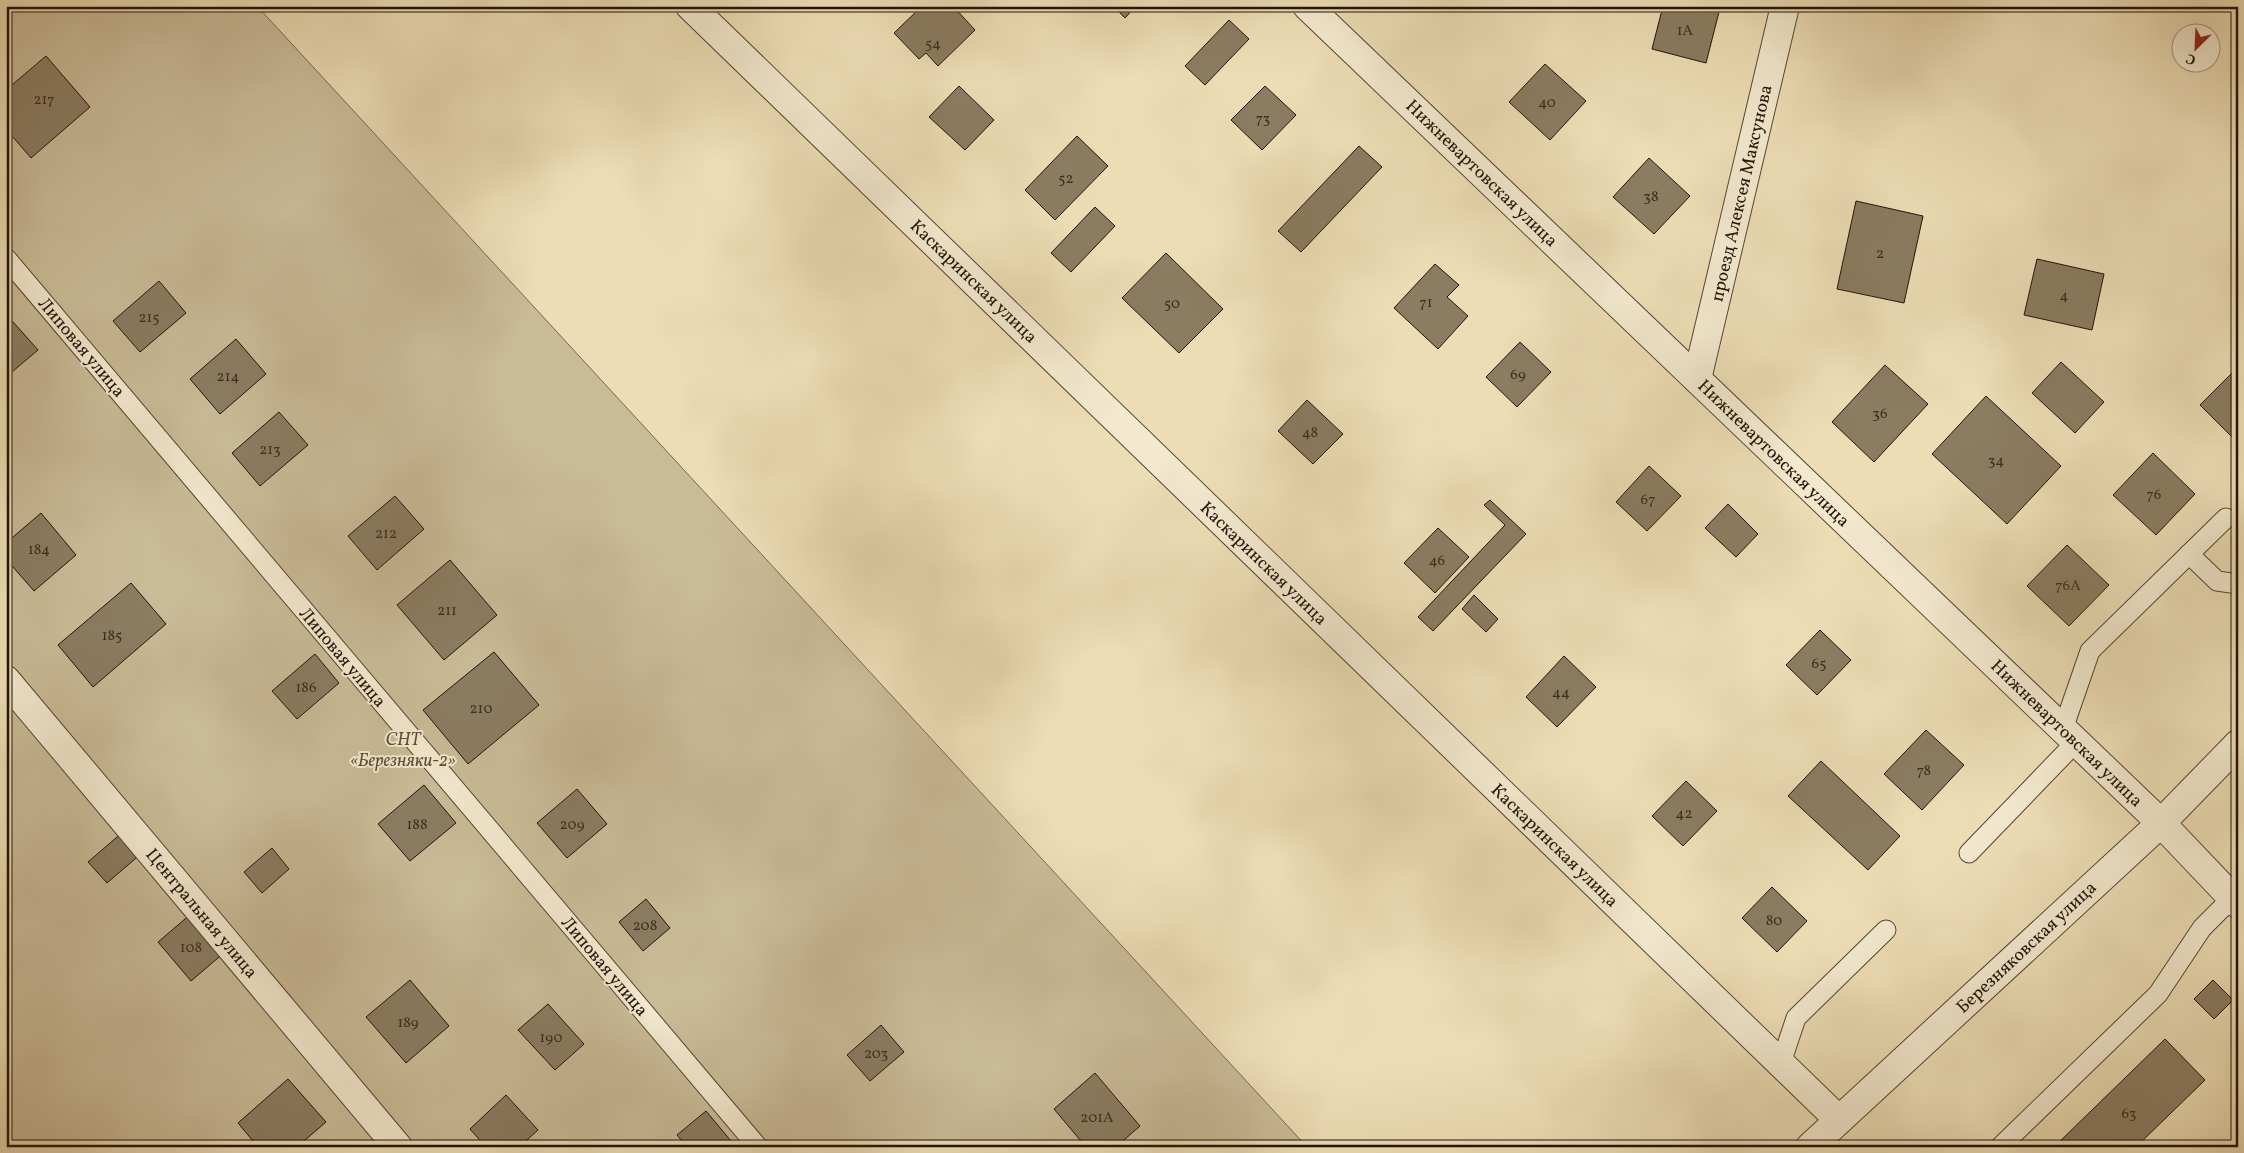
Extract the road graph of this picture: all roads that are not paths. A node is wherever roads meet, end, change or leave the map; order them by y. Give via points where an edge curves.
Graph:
1 (690, 6) edge
2 (1307, 6) edge
3 (1785, 6) edge
4 (6, 258) edge
5 (1697, 379) junction
6 (2226, 518) dead end
7 (2189, 554) junction
8 (2238, 584) edge
9 (6, 680) edge
10 (2069, 736) junction
11 (2238, 744) edge
12 (2161, 823) junction
13 (1969, 853) dead end
14 (2235, 901) edge
15 (1886, 930) dead end
16 (1781, 1063) junction
17 (1840, 1120) junction
18 (398, 1147) edge
19 (758, 1147) edge
20 (1810, 1147) edge
21 (2000, 1147) edge

1 - 16 street, Каскаринская улица
2 - 5 street, Нижневартовская улица
3 - 5 street, проезд Алексея Максунова
4 - 19 lane, Липовая улица
5 - 10 street, Нижневартовская улица
6 - 7 lane
7 - 8 lane via 2217,581
7 - 10 lane via 2090,651
9 - 18 street, Центральная улица
10 - 12 street, Нижневартовская улица
10 - 13 lane
11 - 12 street, Березняковская улица
12 - 14 street, Нижневартовская улица
12 - 17 street, Березняковская улица
14 - 21 lane via 2202,928 2158,994
15 - 16 lane via 1796,1018
16 - 17 street, Каскаринская улица
17 - 20 street, Березняковская улица

